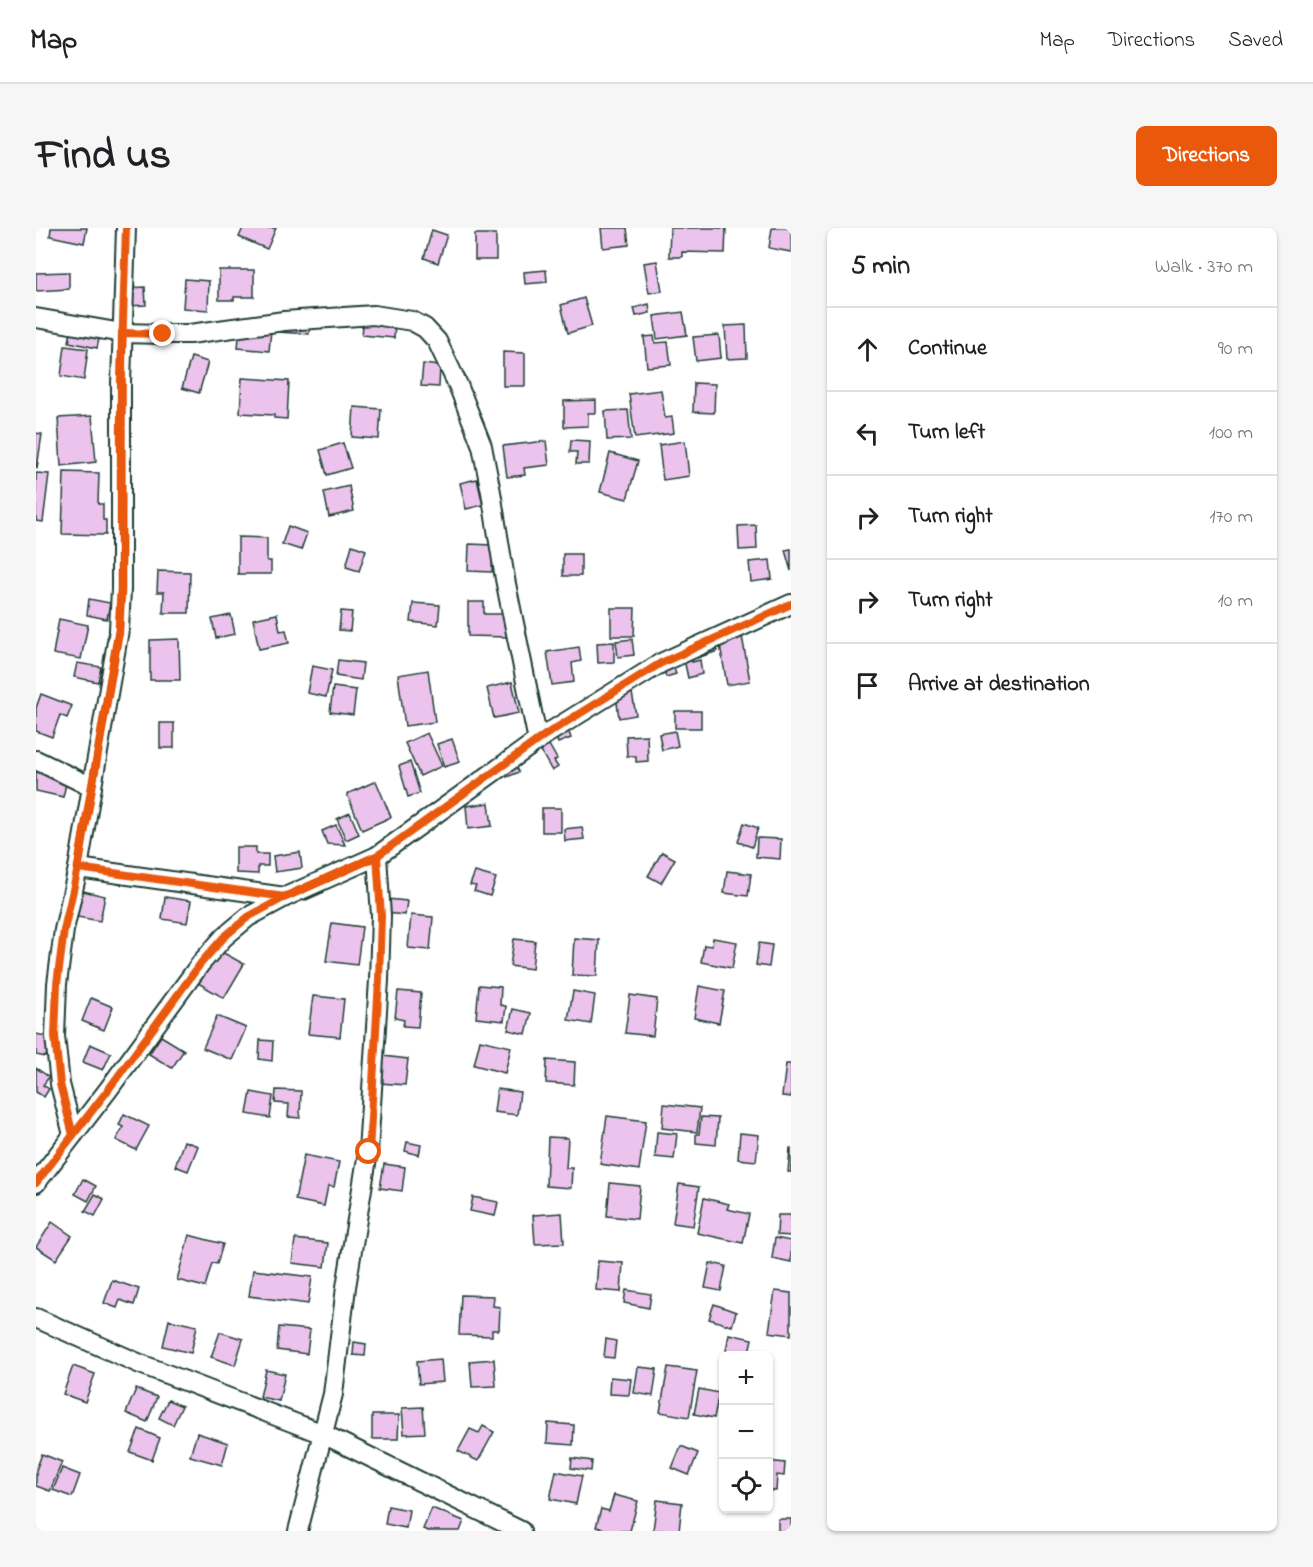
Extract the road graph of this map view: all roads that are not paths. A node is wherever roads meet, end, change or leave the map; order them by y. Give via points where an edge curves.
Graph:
1 (126, 228) edge
2 (36, 318) edge
3 (122, 333) junction
4 (791, 604) edge
5 (538, 741) junction
6 (36, 760) edge
7 (92, 787) junction
8 (377, 856) junction
9 (78, 868) junction
10 (285, 897) junction
11 (73, 1135) junction
12 (36, 1183) edge
13 (36, 1318) edge
14 (323, 1434) junction
15 (298, 1531) edge
16 (521, 1531) edge

1 - 3 street
2 - 3 street
3 - 5 street via 190,334 284,321 374,315 412,321 425,328 437,341 482,446
3 - 7 street via 119,630
4 - 5 street via 661,663
5 - 8 street
6 - 7 street
7 - 9 street
8 - 10 street
8 - 14 street via 381,916 369,1152 333,1394
9 - 10 street
9 - 11 street via 59,962 55,1036 60,1084
10 - 11 street via 248,917 224,937
11 - 12 street
13 - 14 street via 138,1363
14 - 15 street
14 - 16 street

